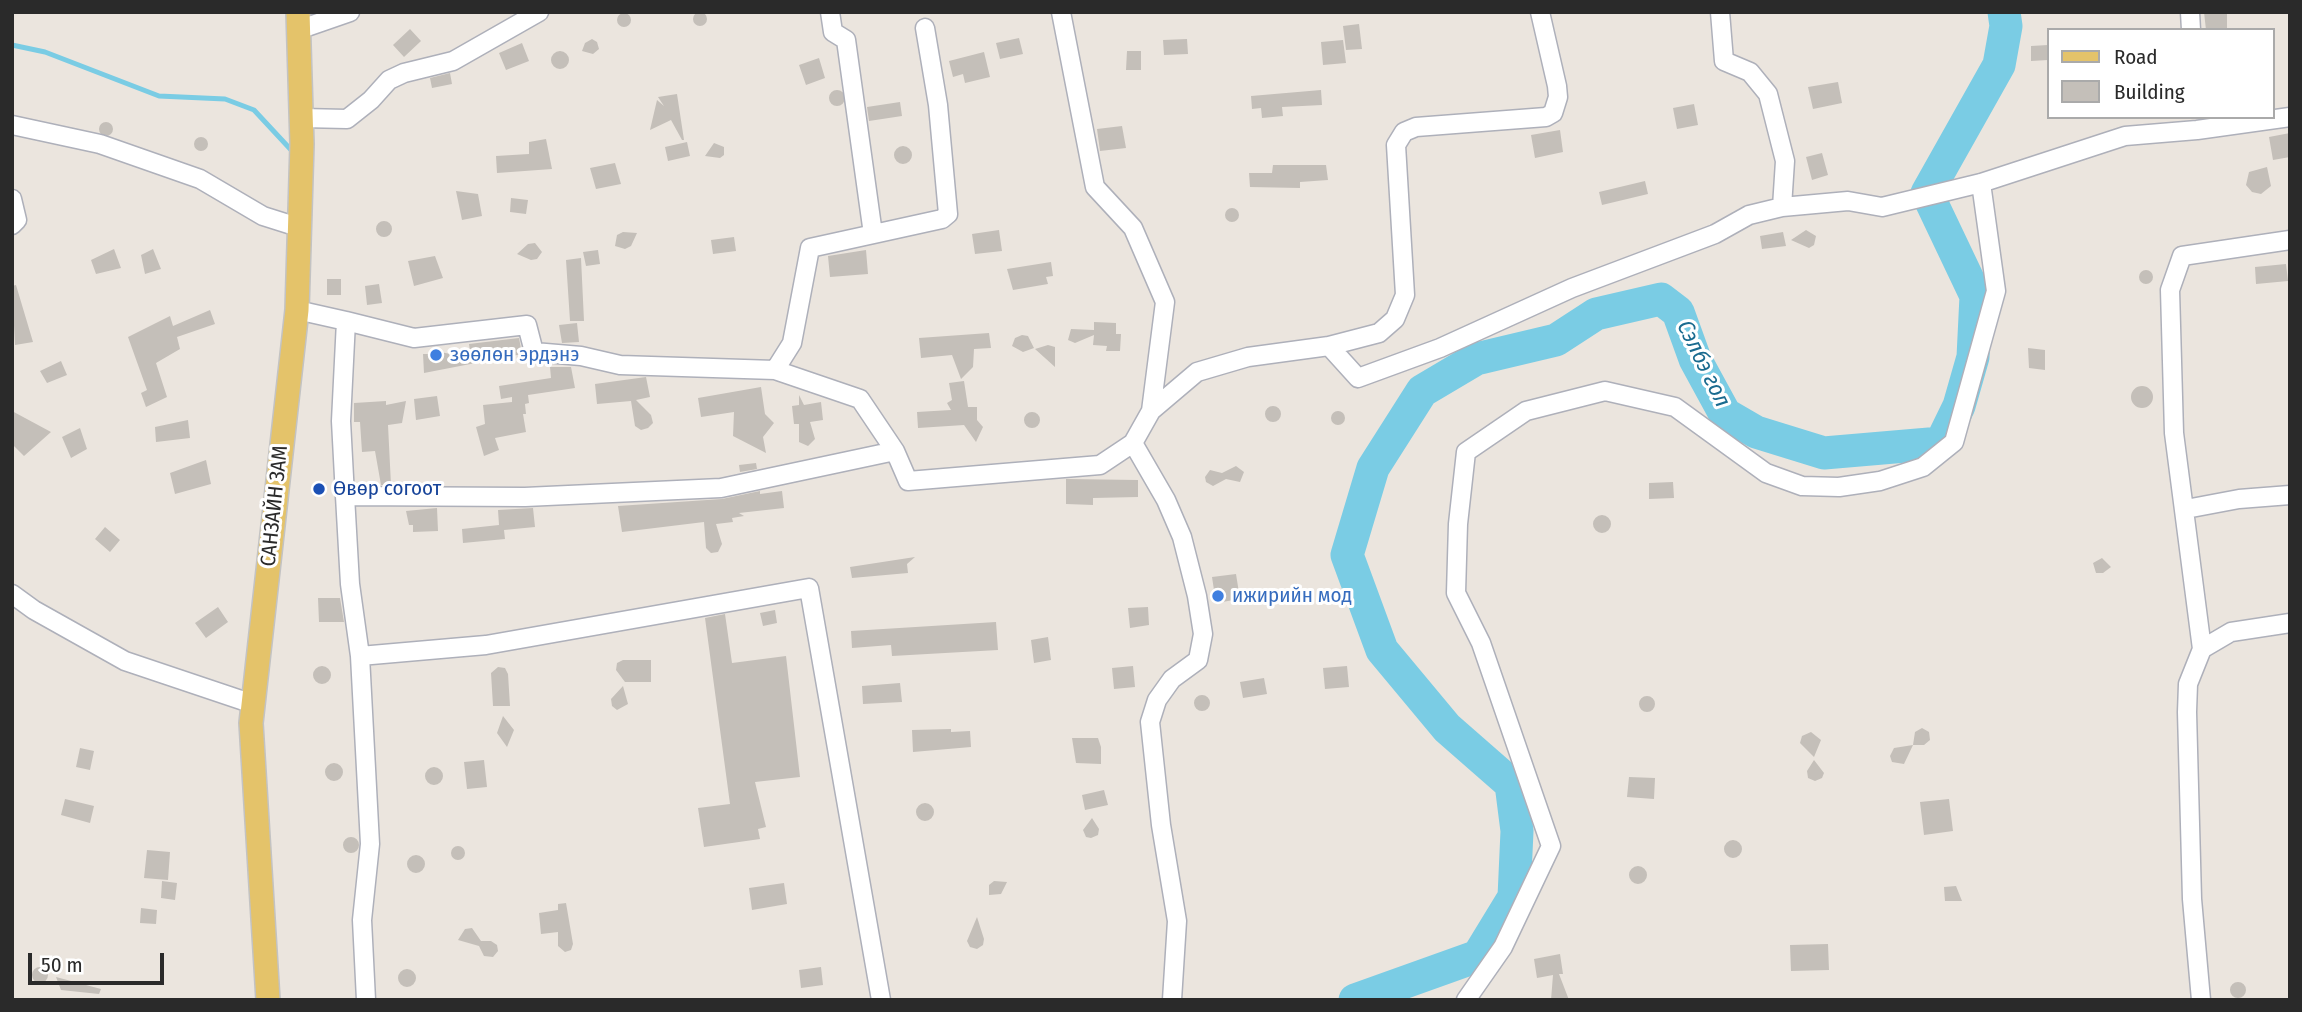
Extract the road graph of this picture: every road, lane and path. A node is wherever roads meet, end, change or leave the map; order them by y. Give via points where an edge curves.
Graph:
1 (350, 12) edge
2 (539, 12) edge
3 (830, 12) edge
4 (1061, 12) edge
5 (1540, 12) edge
6 (1720, 12) edge
7 (298, 21) edge
8 (925, 27) dead end
9 (302, 118) junction
10 (2263, 119) edge
11 (2197, 124) edge
12 (14, 128) edge
13 (1977, 184) junction
14 (12, 199) edge
15 (1782, 207) junction
16 (12, 225) edge
17 (301, 229) junction
18 (873, 234) junction
19 (2290, 240) edge
20 (297, 310) junction
21 (346, 321) junction
22 (1329, 346) junction
23 (775, 370) junction
24 (1151, 411) junction
25 (1133, 443) junction
26 (895, 451) junction
27 (2290, 495) edge
28 (345, 496) junction
29 (2186, 509) junction
30 (12, 594) edge
31 (2290, 623) edge
32 (2202, 649) junction
33 (360, 656) junction
34 (253, 704) junction
35 (268, 1000) edge
36 (366, 1000) edge
37 (881, 1000) edge
38 (1172, 1000) edge
39 (1466, 1000) edge
40 (2200, 1000) edge

1 - 7 street
2 - 9 street via 453,61 389,80 346,119
3 - 18 street via 833,32 846,40
4 - 24 street via 1095,187 1133,228 1165,302
5 - 22 street via 1558,86 1553,113 1404,132 1396,145 1405,295 1395,319 1379,333
6 - 15 street via 1724,61 1750,72 1768,94 1785,161
7 - 9 main road, САНЗАЙН ЗАМ
8 - 18 street via 948,214
9 - 17 main road, САНЗАЙН ЗАМ
10 - 11 street
11 - 13 street via 2125,135
12 - 17 street via 100,144 200,179 263,216
13 - 15 street via 1882,207 1848,201
13 - 39 street via 1996,291 1954,442 1923,467 1880,481 1802,486 1766,473 1675,407 1605,391 1526,411 1466,452 1456,593 1481,643 1551,846 1503,947
14 - 16 street via 17,220
15 - 22 street via 1749,215 1716,234 1572,288 1440,348 1358,378
17 - 20 main road, САНЗАЙН ЗАМ
18 - 23 street via 810,248 792,343
19 - 29 street via 2196,252 2182,256 2175,269 2170,290 2174,433
20 - 21 street
20 - 34 main road, САНЗАЙН ЗАМ
21 - 23 street via 414,338 527,325 534,352 620,365
21 - 28 street via 341,421
22 - 24 street via 1248,357 1197,372
23 - 26 street via 860,399
24 - 25 street
25 - 26 street via 1100,465 908,481
25 - 38 street via 1182,537 1203,634 1198,660 1172,679 1157,700 1150,722 1177,921
26 - 28 street via 721,488 524,497
27 - 29 street
28 - 33 street via 349,584
29 - 32 street
30 - 34 street via 125,661
31 - 32 street via 2231,632
32 - 40 street via 2188,684 2187,712
33 - 36 street via 370,844 362,920
33 - 37 street via 486,645 809,588
34 - 35 main road, САНЗАЙН ЗАМ

